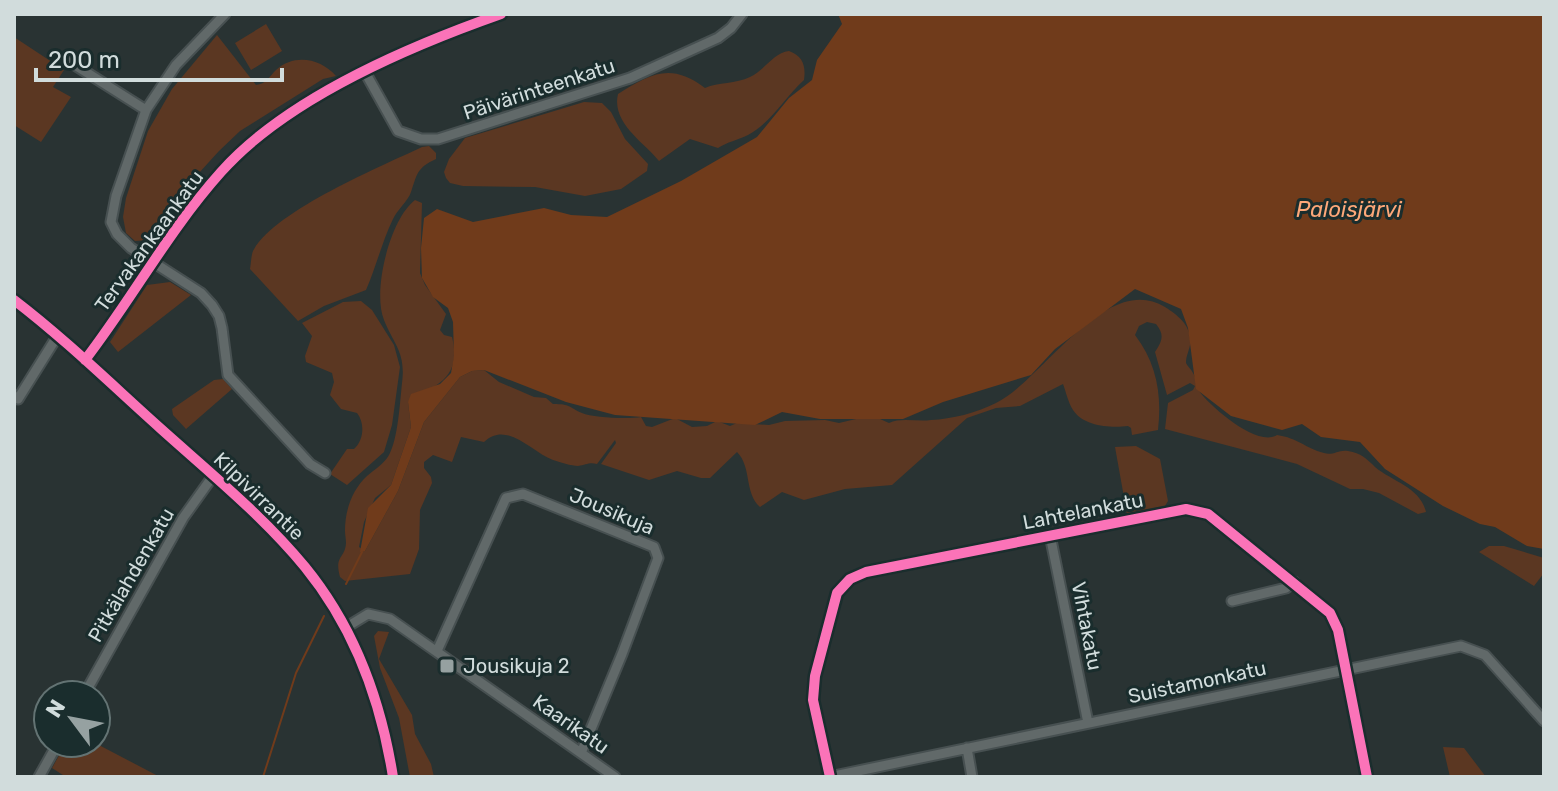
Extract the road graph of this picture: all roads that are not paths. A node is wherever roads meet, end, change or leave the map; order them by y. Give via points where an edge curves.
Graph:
1 (225, 14) edge
2 (501, 14) edge
3 (742, 14) edge
4 (70, 62) dead end
5 (365, 72) junction
6 (146, 110) junction
7 (153, 263) junction
8 (14, 300) edge
9 (58, 335) junction
10 (85, 360) junction
11 (14, 396) edge
12 (325, 473) dead end
13 (213, 476) junction
14 (1050, 535) junction
15 (1294, 582) junction
16 (1232, 601) dead end
17 (345, 628) junction
18 (437, 651) junction
19 (1346, 670) junction
20 (93, 679) edge
21 (1544, 721) edge
22 (1088, 723) junction
23 (967, 748) junction
24 (581, 753) junction
25 (49, 759) edge
26 (39, 777) edge
27 (393, 777) edge
28 (615, 777) edge
29 (829, 777) edge
30 (972, 777) edge
31 (1367, 777) edge

1 - 6 street via 176,65
2 - 5 street, Tervakankaankatu
3 - 5 street, Päivärinteenkatu via 718,38 630,78 438,139 398,131
4 - 6 street
5 - 7 street, Tervakankaankatu via 313,100 240,152 189,210
6 - 7 street via 111,222 122,241
7 - 10 street, Tervakankaankatu
7 - 12 street via 212,305 222,328 228,375 310,464
8 - 9 street, Kilpivirrantie
9 - 10 street, Kilpivirrantie
9 - 11 street via 18,399
10 - 13 street, Kilpivirrantie
13 - 17 street, Kilpivirrantie via 305,567
13 - 20 street, Pitkälahdenkatu via 178,526
14 - 15 street, Lahtelankatu via 1197,510
14 - 22 street, Vihtakatu
14 - 29 street, Lahtelankatu via 866,572 846,582 835,600 812,691
15 - 16 street
15 - 19 street, Lahtelankatu via 1336,623
17 - 18 street, Kaarikatu via 363,616 378,615
17 - 27 street, Kilpivirrantie via 371,688
18 - 24 street, Kaarikatu
18 - 24 street, Jousikuja via 506,498 523,494 654,547 658,558
19 - 21 street, Suistamonkatu via 1467,647 1492,662
19 - 22 street, Suistamonkatu
19 - 31 street, Lahtelankatu
22 - 23 street, Suistamonkatu
23 - 29 street, Suistamonkatu
23 - 30 street
24 - 28 street, Kaarikatu
25 - 26 street

